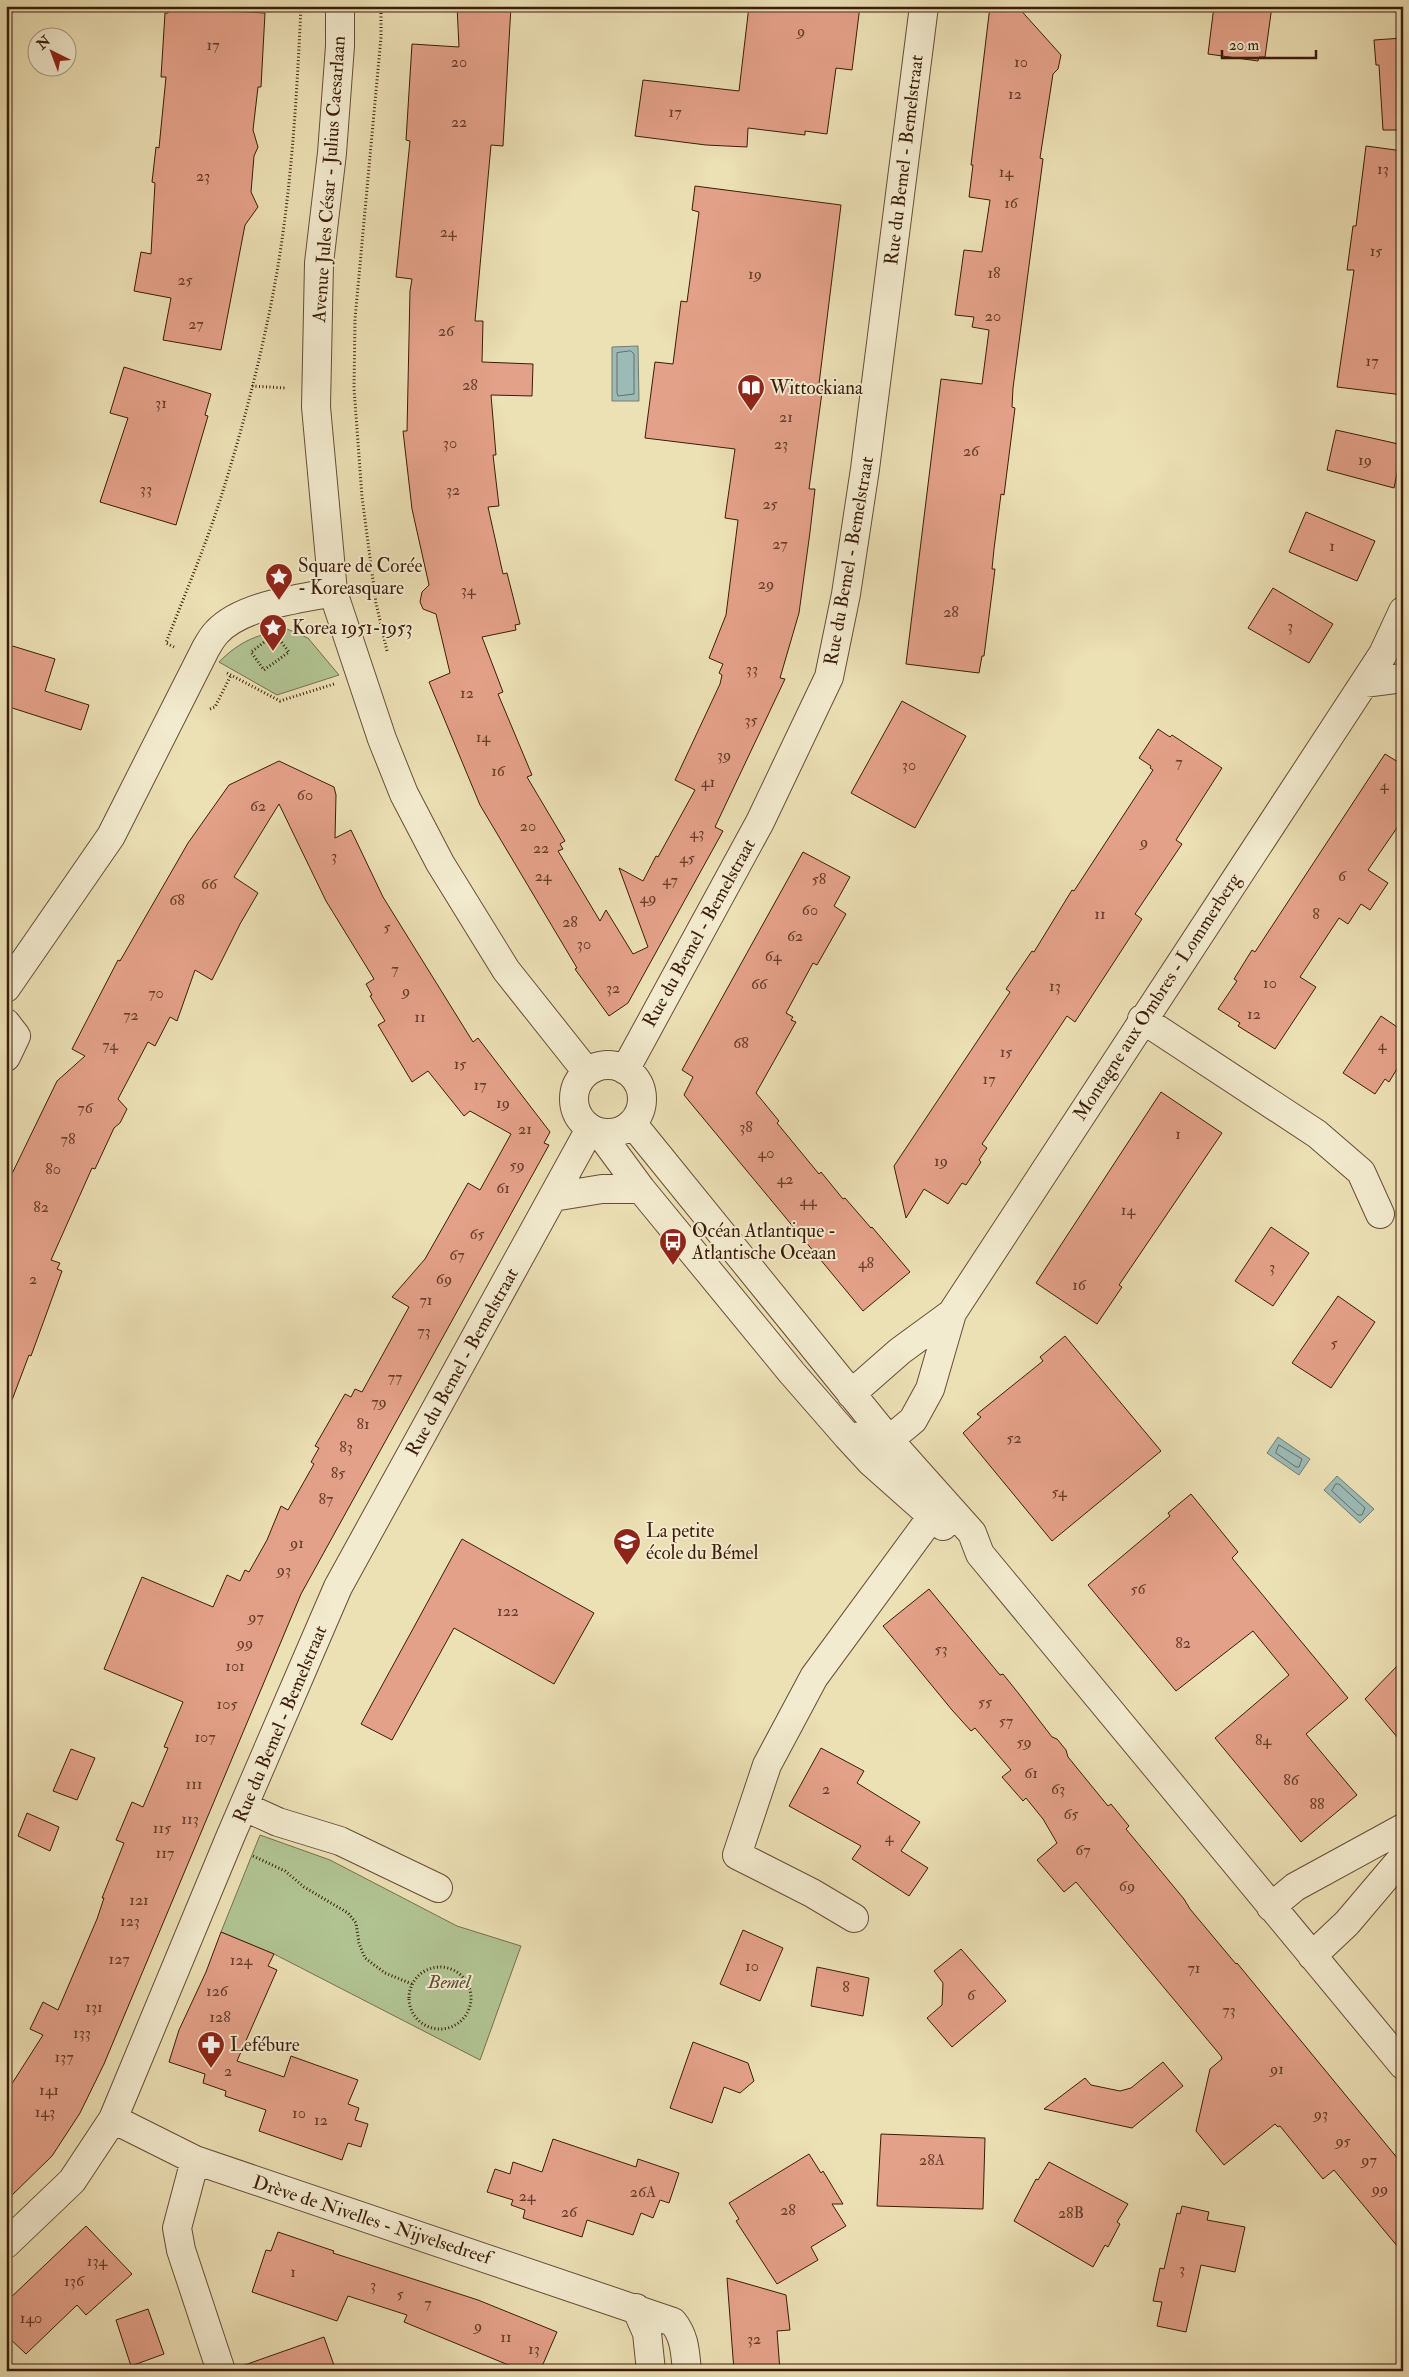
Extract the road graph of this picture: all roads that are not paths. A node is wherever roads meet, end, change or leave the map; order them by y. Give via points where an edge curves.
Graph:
1 (340, 6) edge
2 (924, 6) edge
3 (333, 592) junction
4 (1403, 611) edge
5 (1403, 678) edge
6 (1364, 683) junction
7 (6, 988) edge
8 (1142, 1019) junction
9 (6, 1023) edge
10 (6, 1058) edge
11 (625, 1070) junction
12 (587, 1072) junction
13 (632, 1123) junction
14 (595, 1131) junction
15 (641, 1189) junction
16 (553, 1196) junction
17 (1380, 1214) dead end
18 (952, 1313) junction
19 (851, 1394) junction
20 (847, 1436) junction
21 (889, 1440) junction
22 (932, 1515) junction
23 (980, 1554) junction
24 (245, 1807) junction
25 (1403, 1828) edge
26 (1403, 1857) edge
27 (438, 1888) dead end
28 (1271, 1906) junction
29 (854, 1918) dead end
30 (1312, 1956) junction
31 (1403, 2065) edge
32 (114, 2119) junction
33 (194, 2160) junction
34 (6, 2244) edge
35 (636, 2308) junction
36 (221, 2371) edge
37 (650, 2371) edge
38 (687, 2371) edge

1 - 3 street, Avenue Jules César - Julius Caesarlaan via 333,134 319,263 316,407
2 - 11 street, Rue du Bemel - Bemelstraat via 864,478 829,677 760,822
3 - 7 street via 239,616 217,632 111,836
3 - 12 street, Avenue Jules César - Julius Caesarlaan via 359,675 404,794 440,863 506,970
4 - 6 street, Montagne aux Ombres - Lommerberg via 1383,654
5 - 6 street
6 - 8 street, Montagne aux Ombres - Lommerberg
8 - 17 street via 1317,1134 1362,1172
8 - 18 street, Montagne aux Ombres - Lommerberg
9 - 10 street via 16,1036
11 - 12 street via 606,1066
11 - 13 street via 634,1078 642,1101
12 - 14 street via 578,1082 574,1108 580,1120
13 - 14 street via 611,1133
13 - 19 street
14 - 15 street
14 - 16 street, Rue du Bemel - Bemelstraat
15 - 16 street via 602,1189
15 - 20 street
16 - 24 street, Rue du Bemel - Bemelstraat via 338,1587
18 - 19 street, Montagne aux Ombres - Lommerberg via 900,1351
18 - 21 street, Montagne aux Ombres - Lommerberg via 930,1389 913,1420
19 - 20 street
19 - 21 street
20 - 21 street
20 - 22 street via 871,1462
21 - 23 street via 972,1533
22 - 23 street via 961,1544
22 - 29 street via 814,1677 767,1764 737,1855
23 - 28 street
24 - 27 street via 278,1822 340,1841
24 - 32 street, Rue du Bemel - Bemelstraat
25 - 28 street via 1295,1887
26 - 30 street via 1347,1923
28 - 30 street
30 - 31 street
32 - 33 street, Drève de Nivelles - Nijvelsedreef
32 - 34 street, Rue du Bemel - Bemelstraat via 72,2181
33 - 35 street, Drève de Nivelles - Nijvelsedreef
33 - 36 street via 176,2228 180,2250
35 - 37 street via 647,2332
35 - 38 street, Drève de Nivelles - Nijvelsedreef via 673,2322 684,2342

